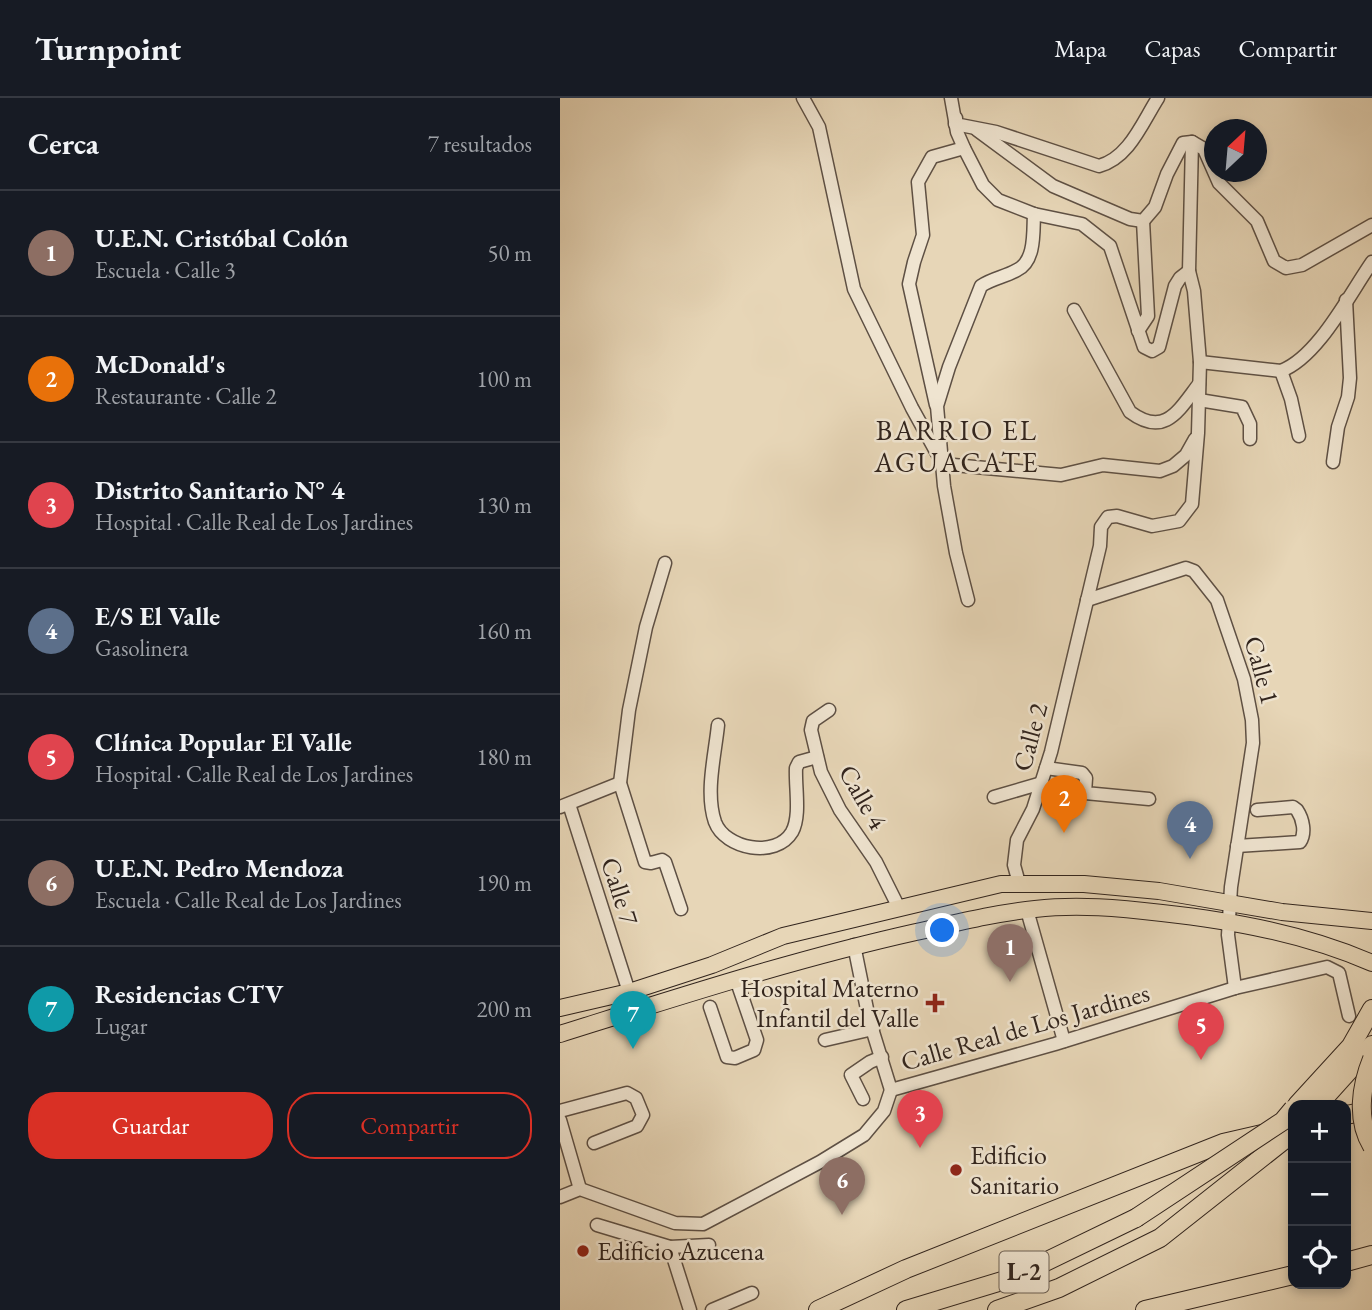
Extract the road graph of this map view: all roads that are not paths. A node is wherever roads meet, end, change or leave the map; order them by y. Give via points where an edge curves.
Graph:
1 (803, 98) edge
2 (951, 98) edge
3 (957, 98) edge
4 (1158, 98) edge
5 (955, 124) junction
6 (977, 130) junction
7 (1192, 142) junction
8 (964, 148) junction
9 (1034, 214) junction
10 (1143, 221) junction
11 (1372, 225) edge
12 (1372, 262) edge
13 (1189, 271) junction
14 (1346, 299) junction
15 (1074, 310) dead end
16 (1138, 331) junction
17 (1200, 362) junction
18 (1281, 371) junction
19 (1199, 384) junction
20 (1199, 400) junction
21 (937, 406) junction
22 (1198, 433) junction
23 (1299, 436) dead end
24 (1250, 439) dead end
25 (1333, 462) dead end
26 (943, 464) junction
27 (665, 563) dead end
28 (968, 600) dead end
29 (1087, 600) junction
30 (829, 710) dead end
31 (718, 725) dead end
32 (817, 757) junction
33 (1046, 768) junction
34 (620, 783) junction
35 (1042, 783) junction
36 (1065, 792) dead end
37 (1085, 793) junction
38 (993, 797) dead end
39 (1149, 799) dead end
40 (564, 805) edge
41 (1257, 810) dead end
42 (1237, 846) junction
43 (1019, 883) junction
44 (1231, 902) junction
45 (899, 908) junction
46 (681, 909) dead end
47 (1027, 910) junction
48 (1372, 921) edge
49 (1229, 922) junction
50 (854, 945) junction
51 (1372, 963) edge
52 (736, 979) junction
53 (1235, 988) junction
54 (629, 992) junction
55 (710, 1007) dead end
56 (560, 1008) edge
57 (1372, 1009) edge
58 (1349, 1016) dead end
59 (873, 1030) junction
60 (560, 1034) edge
61 (825, 1040) dead end
62 (1064, 1041) junction
63 (1372, 1045) edge
64 (882, 1057) junction
65 (1372, 1059) edge
66 (891, 1090) junction
67 (863, 1099) dead end
68 (1302, 1100) edge
69 (1322, 1100) edge
70 (1372, 1110) edge
71 (560, 1111) edge
72 (1351, 1114) edge
73 (1288, 1115) edge
74 (560, 1120) edge
75 (1288, 1128) edge
76 (1288, 1137) edge
77 (594, 1143) dead end
78 (1372, 1146) edge
79 (564, 1154) edge
80 (580, 1189) junction
81 (560, 1197) edge
82 (597, 1225) dead end
83 (709, 1245) dead end
84 (670, 1247) junction
85 (1372, 1255) edge
86 (1351, 1261) edge
87 (1288, 1276) edge
88 (752, 1293) dead end
89 (690, 1310) edge
90 (712, 1310) edge
91 (818, 1310) edge
92 (906, 1310) edge
93 (997, 1310) edge
94 (1146, 1310) edge

1 - 26 street via 819,127 854,289
2 - 5 street
3 - 5 street
4 - 6 street via 1124,152 1099,166
5 - 6 street
5 - 8 street
6 - 10 street via 1053,186
7 - 10 street via 1183,144 1155,207
7 - 11 street via 1204,149 1219,183 1257,221 1274,261 1286,268 1302,265
7 - 13 street
8 - 9 street via 983,185 998,200
8 - 21 street via 932,157 918,182 923,235 909,284
9 - 16 street via 1082,225 1110,246
9 - 21 street via 1027,261 1019,270 981,286
10 - 16 street via 1148,316
12 - 14 street
13 - 16 street via 1175,286 1159,347 1152,351 1144,347
13 - 17 street
14 - 18 street via 1306,356
14 - 25 street via 1350,378
15 - 19 street via 1129,412 1140,420 1159,422 1173,417
17 - 18 street
17 - 19 street
18 - 23 street
19 - 20 street
20 - 22 street
20 - 24 street via 1242,407 1250,424
21 - 26 street
22 - 26 street via 1186,455 1160,471 1103,465 1060,475
22 - 29 street, Calle 2 via 1192,503 1179,520 1152,526 1108,517 1101,527
26 - 28 street
27 - 34 street via 629,710
29 - 33 street, Calle 2
29 - 42 street, Calle 1 via 1186,568 1194,571 1217,600 1244,679 1252,720 1253,743
30 - 32 street, Calle 4 via 813,721
31 - 32 street via 713,812 724,836 741,845 777,845 792,832 796,768 799,762
32 - 45 street, Calle 4 via 840,810 876,862
33 - 35 street, Calle 2
33 - 37 street via 1082,773
34 - 40 street
34 - 46 street via 645,862 665,862
35 - 38 street
35 - 43 street, Calle 2 via 1014,852
36 - 37 street
37 - 39 street
40 - 54 street, Calle 7
41 - 42 street via 1293,807 1303,839
42 - 44 street, Calle 1
43 - 44 main road via 1131,888
43 - 45 main road
44 - 48 main road
44 - 49 street, Calle 1
45 - 54 main road via 783,936
47 - 49 main road via 1121,908
47 - 50 main road
47 - 62 street
49 - 51 main road via 1322,943
49 - 53 street
50 - 52 main road
50 - 59 street
52 - 55 street via 757,1040 754,1050 727,1057
52 - 60 main road
53 - 58 street, Calle Real de Los Jardines via 1326,967 1339,973
53 - 62 street, Calle Real de Los Jardines
54 - 56 main road
57 - 68 highway via 1352,1046
59 - 61 street
59 - 64 street
62 - 66 street, Calle Real de Los Jardines
63 - 69 highway
64 - 66 street
64 - 67 street via 851,1075
65 - 78 highway, bridge via 1363,1080 1363,1121
66 - 80 street, Calle Real de Los Jardines via 884,1111 864,1135 702,1224 667,1221
70 - 72 highway
71 - 77 street via 627,1093 636,1098 643,1115 638,1126
73 - 92 highway, L-2, bridge via 1136,1218 1012,1278
74 - 79 street
75 - 91 highway via 1223,1143 906,1269
76 - 93 highway, L-2 via 1160,1238 1059,1287
79 - 80 street
80 - 81 street
82 - 84 street
83 - 84 street
84 - 89 street
85 - 86 highway
87 - 94 highway
88 - 90 street

